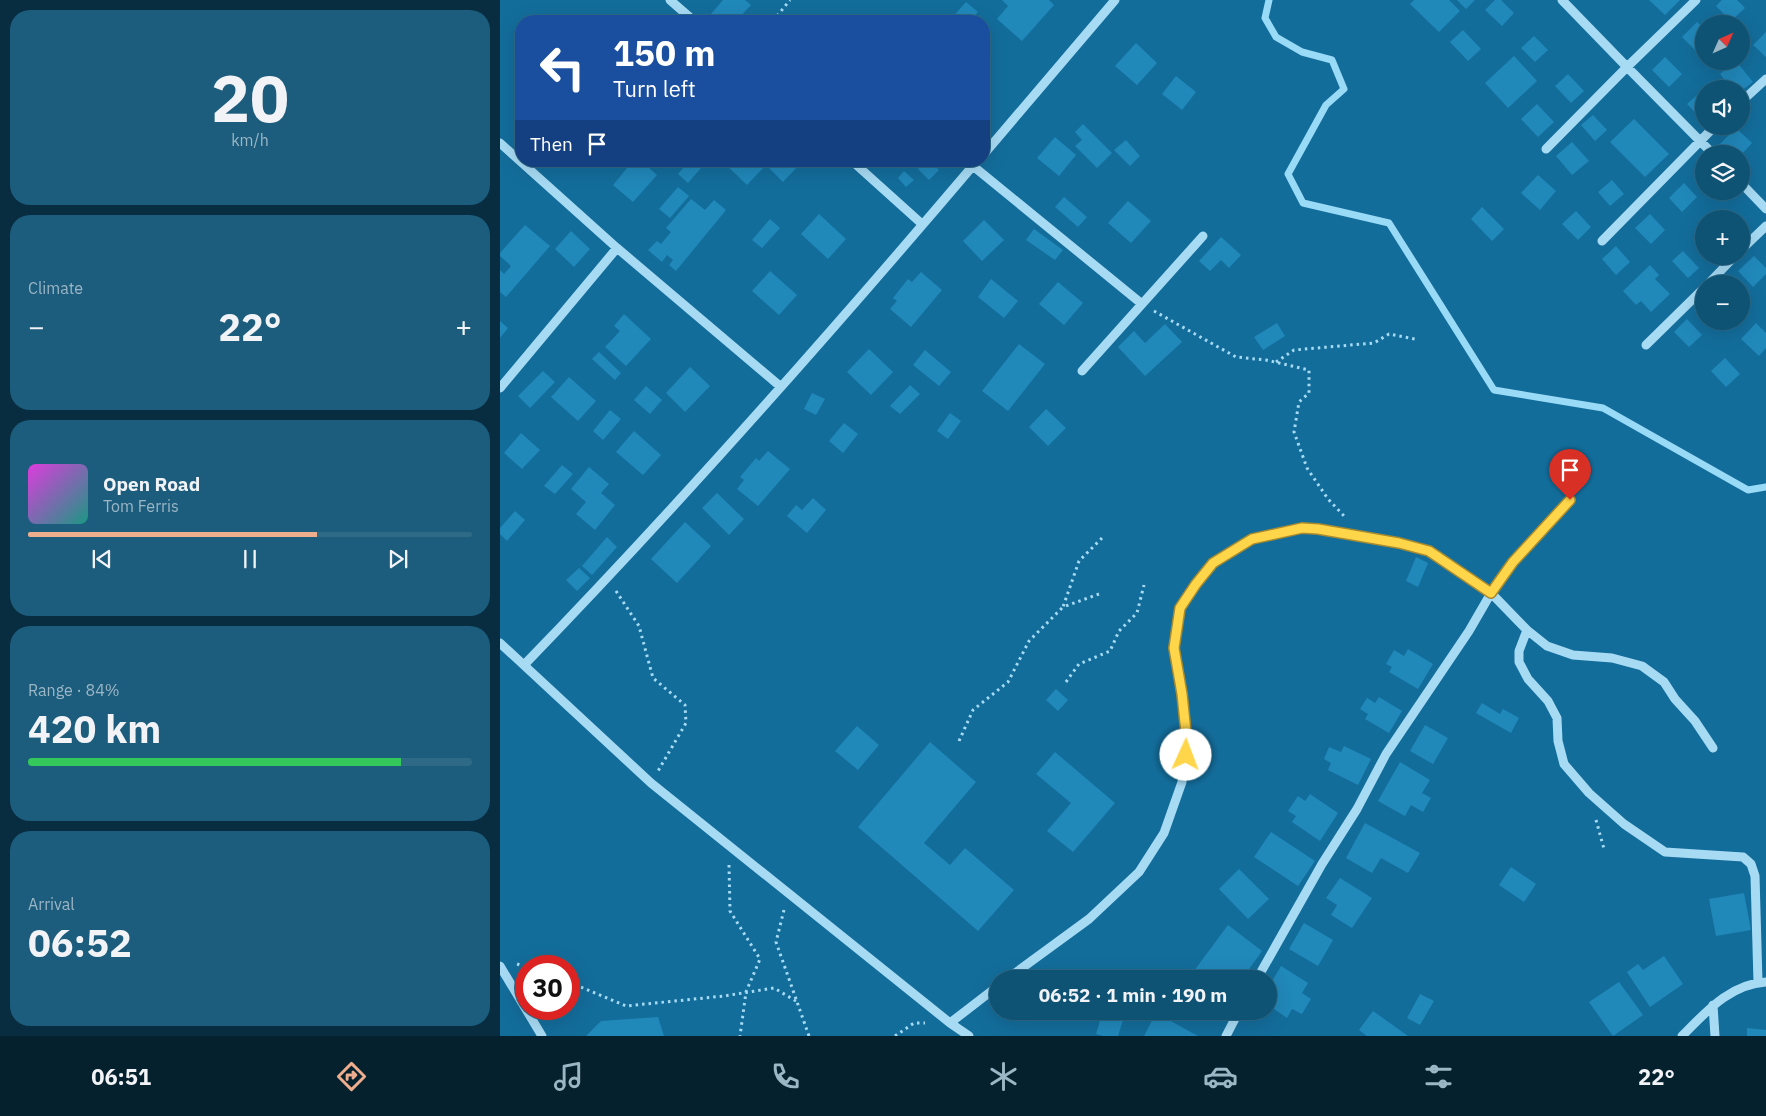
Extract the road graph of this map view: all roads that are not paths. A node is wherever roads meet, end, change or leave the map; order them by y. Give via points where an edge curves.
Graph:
1 (670, 0) edge
2 (1115, 0) edge
3 (1562, 0) edge
4 (1696, 0) edge
5 (687, 15) edge
6 (1627, 67) junction
7 (1766, 79) edge
8 (1750, 94) edge
9 (1705, 135) edge
10 (1700, 140) junction
11 (500, 143) edge
12 (1705, 145) edge
13 (990, 147) edge
14 (1546, 149) dead end
15 (515, 156) edge
16 (527, 167) edge
17 (859, 167) edge
18 (972, 167) edge
19 (979, 167) edge
20 (1750, 192) edge
21 (1766, 209) edge
22 (922, 224) junction
23 (1766, 226) edge
24 (1203, 236) dead end
25 (1602, 241) dead end
26 (1750, 241) edge
27 (617, 248) junction
28 (1726, 265) edge
29 (1717, 275) edge
30 (1695, 297) edge
31 (1142, 304) junction
32 (1646, 345) dead end
33 (1082, 371) dead end
34 (781, 387) junction
35 (500, 388) edge
36 (1570, 500) dead end
37 (1491, 593) junction
38 (1527, 630) junction
39 (500, 643) edge
40 (524, 666) junction
41 (1713, 748) dead end
42 (500, 966) edge
43 (1019, 970) edge
44 (1262, 970) edge
45 (1762, 982) edge
46 (989, 993) edge
47 (1714, 1005) junction
48 (1234, 1020) edge
49 (950, 1023) junction
50 (542, 1036) edge
51 (969, 1036) edge
52 (1226, 1036) edge
53 (1682, 1036) edge
54 (1715, 1036) edge

1 - 5 street
2 - 13 street
3 - 6 street
4 - 6 street
6 - 10 street
6 - 14 street
7 - 8 street
9 - 10 street
10 - 12 street
10 - 25 street
11 - 15 street
16 - 27 street
17 - 22 street
18 - 22 street
19 - 31 street
20 - 21 street
22 - 34 street
23 - 26 street
24 - 31 street
27 - 34 street
27 - 35 street
28 - 29 street
30 - 32 street
31 - 33 street
34 - 40 street
36 - 37 street via 1513,562
37 - 38 street
37 - 43 street via 1429,551 1318,529 1302,528 1252,539 1213,563 1180,608 1174,648 1187,742 1182,782 1164,833 1139,872 1089,919
37 - 44 street via 1386,754
38 - 41 street via 1547,646 1573,655 1612,658 1642,666 1664,682
38 - 45 street via 1519,651 1519,662 1557,718 1564,764 1589,793 1624,824 1665,852 1744,857 1751,864 1755,876
39 - 40 street
40 - 49 street via 651,783
42 - 50 street
45 - 47 street via 1735,990
46 - 49 street
47 - 53 street
47 - 54 street
48 - 52 street
49 - 51 street

